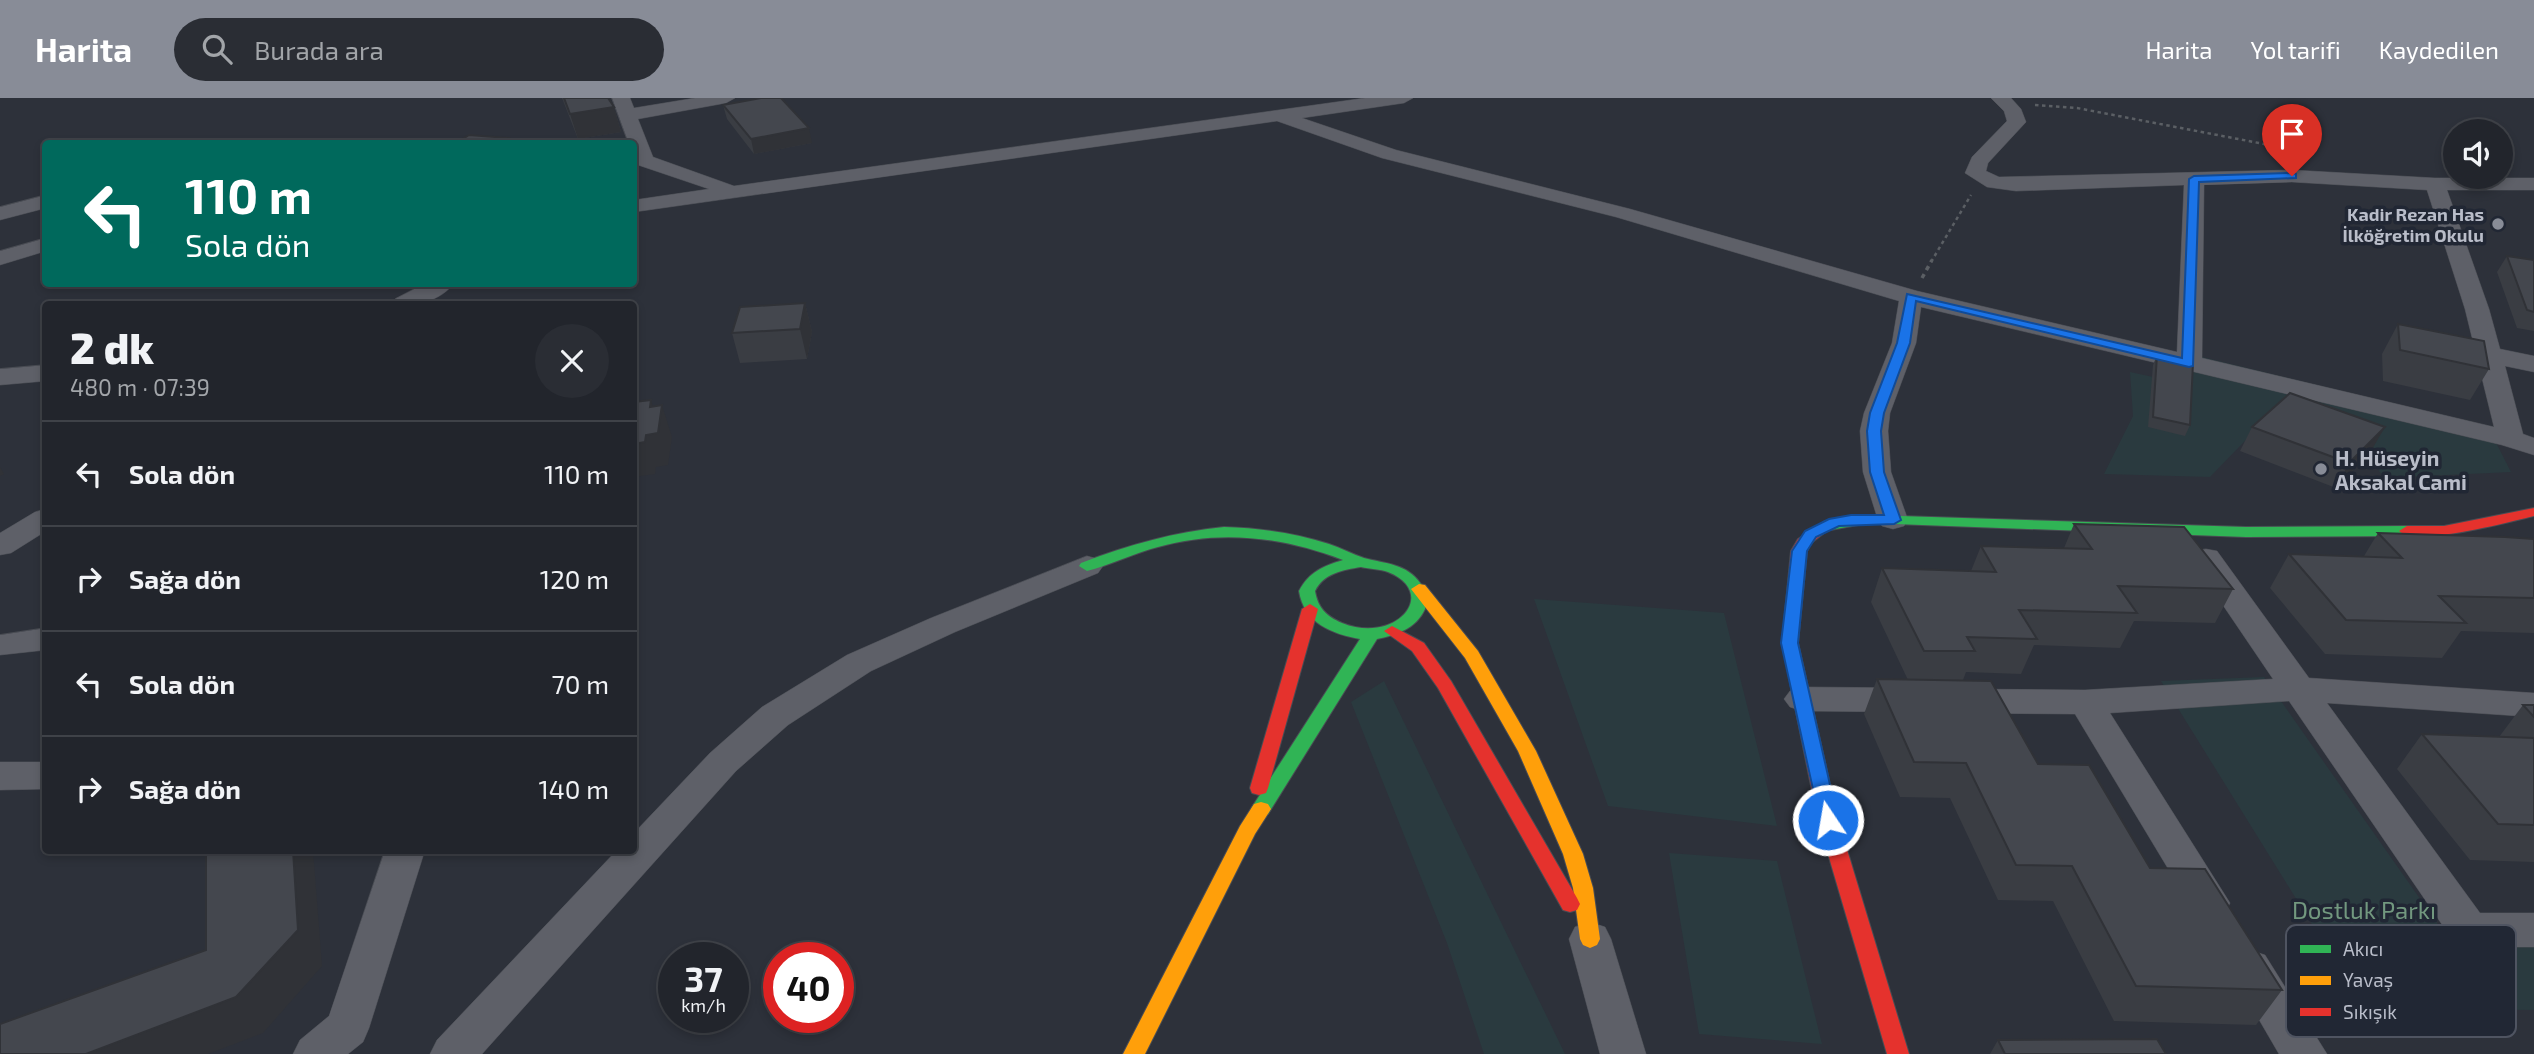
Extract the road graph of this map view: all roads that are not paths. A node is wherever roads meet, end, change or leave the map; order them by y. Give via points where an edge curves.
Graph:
1 (726, 98) edge
2 (1404, 98) edge
3 (2004, 101) edge
4 (625, 106) edge
5 (1279, 116) junction
6 (633, 140) edge
7 (639, 168) edge
8 (2194, 179) junction
9 (2435, 184) junction
10 (2534, 184) edge
11 (733, 190) junction
12 (42, 202) edge
13 (637, 206) edge
14 (0, 214) edge
15 (42, 245) edge
16 (0, 258) edge
17 (435, 287) edge
18 (1911, 296) junction
19 (409, 301) edge
20 (2490, 355) junction
21 (2189, 363) junction
22 (2534, 364) edge
23 (42, 373) edge
24 (1, 377) edge
25 (2511, 439) junction
26 (2534, 447) edge
27 (2534, 512) edge
28 (42, 520) edge
29 (1894, 520) junction
30 (2186, 530) junction
31 (0, 546) edge
32 (1257, 550) dead end
33 (1361, 562) junction
34 (1303, 564) dead end
35 (1087, 566) junction
36 (1316, 576) junction
37 (1419, 589) junction
38 (1310, 609) junction
39 (1392, 631) junction
40 (1373, 634) junction
41 (42, 640) edge
42 (2, 647) edge
43 (2299, 690) junction
44 (1802, 699) junction
45 (2085, 702) junction
46 (2534, 705) edge
47 (42, 775) edge
48 (0, 776) edge
49 (1247, 831) junction
50 (404, 854) edge
51 (2465, 925) edge
52 (2516, 930) edge
53 (2534, 930) edge
54 (1590, 939) junction
55 (2286, 1025) edge
56 (2293, 1037) edge
57 (316, 1054) edge
58 (453, 1054) edge
59 (1134, 1054) edge
60 (1623, 1054) edge
61 (1898, 1054) edge
62 (2304, 1054) edge

1 - 4 street
2 - 5 street
3 - 8 street via 2017,122 1979,161 1974,170 1981,178 2016,186
4 - 6 street
5 - 11 street
5 - 18 street via 1389,154 1623,213
7 - 11 street
8 - 9 street via 2292,176
8 - 21 street
9 - 10 street
9 - 20 street
11 - 13 street
12 - 14 street
15 - 16 street
17 - 19 street
18 - 21 street
18 - 29 street via 1903,343 1874,431 1877,472
20 - 22 street
20 - 25 street
21 - 25 street
23 - 24 street
25 - 26 street
27 - 30 street via 2444,531
28 - 31 street
29 - 30 street
29 - 44 street via 1835,522 1803,542 1790,643
30 - 43 street
32 - 35 street via 1203,547
33 - 35 street via 1310,541 1261,531 1206,532 1157,541
33 - 36 street
33 - 37 street via 1396,569
34 - 36 street
35 - 58 street via 878,654 775,716 723,762
36 - 38 street via 1308,586
37 - 39 street via 1418,613
37 - 54 street via 1489,678 1524,741 1558,812 1581,881
38 - 40 street via 1334,627
38 - 49 street
39 - 40 street
39 - 54 street via 1418,647 1445,685
40 - 49 street
41 - 42 street
43 - 45 street
43 - 46 street
43 - 51 street
44 - 45 street
44 - 61 street via 1828,820
45 - 55 street
47 - 48 street
49 - 59 street
50 - 57 street via 347,1028
52 - 53 street
54 - 60 street
56 - 62 street

